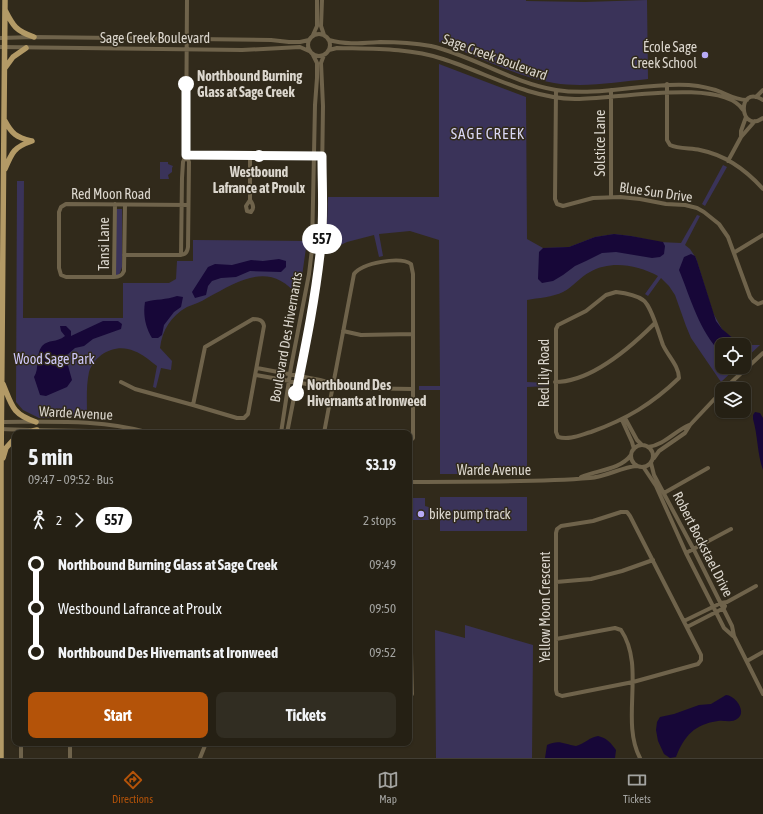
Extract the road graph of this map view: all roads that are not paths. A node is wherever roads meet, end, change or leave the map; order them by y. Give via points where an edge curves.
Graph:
1 (5, 0) edge
2 (187, 0) edge
3 (317, 0) edge
4 (322, 0) edge
5 (5, 8) junction
6 (313, 35) junction
7 (324, 35) junction
8 (34, 37) junction
9 (2, 38) edge
10 (187, 39) junction
11 (309, 40) junction
12 (329, 40) junction
13 (2, 47) edge
14 (26, 48) junction
15 (186, 49) junction
16 (329, 50) junction
17 (311, 53) junction
18 (324, 55) junction
19 (5, 69) junction
20 (667, 84) junction
21 (556, 90) junction
22 (610, 90) junction
23 (763, 90) edge
24 (667, 92) junction
25 (756, 97) junction
26 (555, 98) junction
27 (611, 98) junction
28 (747, 100) junction
29 (763, 100) edge
30 (743, 110) junction
31 (746, 117) junction
32 (763, 119) edge
33 (4, 120) junction
34 (755, 121) junction
35 (741, 137) junction
36 (186, 155) junction
37 (250, 156) junction
38 (314, 156) junction
39 (322, 156) junction
40 (728, 161) junction
41 (3, 173) junction
42 (763, 189) edge
43 (611, 197) junction
44 (250, 200) dead end
45 (115, 204) junction
46 (125, 204) junction
47 (181, 205) junction
48 (188, 205) junction
49 (763, 235) edge
50 (735, 252) junction
51 (124, 255) junction
52 (181, 255) junction
53 (114, 277) junction
54 (763, 302) edge
55 (655, 323) junction
56 (343, 331) junction
57 (413, 334) junction
58 (763, 353) edge
59 (257, 368) junction
60 (290, 374) junction
61 (256, 375) junction
62 (299, 376) junction
63 (2, 380) junction
64 (289, 381) junction
65 (121, 382) dead end
66 (555, 382) junction
67 (732, 382) edge
68 (298, 383) junction
69 (333, 385) junction
70 (413, 389) junction
71 (715, 398) edge
72 (193, 405) junction
73 (624, 419) junction
74 (1, 422) edge
75 (36, 422) junction
76 (60, 422) junction
77 (690, 425) junction
78 (1, 430) edge
79 (37, 430) edge
80 (66, 430) edge
81 (137, 430) edge
82 (281, 430) edge
83 (288, 430) edge
84 (325, 430) edge
85 (412, 439) edge
86 (12, 441) edge
87 (643, 445) junction
88 (648, 447) junction
89 (634, 449) junction
90 (631, 455) junction
91 (654, 458) junction
92 (651, 463) junction
93 (637, 466) junction
94 (1, 468) edge
95 (644, 468) junction
96 (708, 468) dead end
97 (579, 478) junction
98 (412, 482) edge
99 (664, 493) junction
100 (732, 528) dead end
101 (694, 550) junction
102 (686, 553) junction
103 (653, 560) junction
104 (556, 582) junction
105 (756, 586) dead end
106 (721, 602) junction
107 (727, 602) junction
108 (713, 606) junction
109 (724, 608) junction
110 (716, 612) junction
111 (684, 622) junction
112 (687, 628) junction
113 (734, 636) junction
114 (556, 639) junction
115 (412, 652) edge
116 (763, 652) edge
117 (747, 661) junction
118 (633, 682) junction
119 (412, 694) edge
120 (763, 694) edge
121 (21, 746) edge
122 (70, 746) edge
123 (205, 746) edge
124 (1, 758) edge
125 (21, 758) edge
126 (70, 758) edge
127 (200, 758) edge
128 (640, 758) edge

1 - 5 main road
2 - 10 street
3 - 6 street via 317,26
4 - 7 street
5 - 8 main road via 15,28
5 - 9 main road
6 - 7 street
6 - 11 street
7 - 12 street
8 - 9 street, Sage Creek Boulevard
8 - 10 street, Sage Creek Boulevard
9 - 13 main road
10 - 11 street, Sage Creek Boulevard via 289,42
10 - 15 street
11 - 17 street via 308,47
12 - 16 street
12 - 21 street, Sage Creek Boulevard via 352,44 406,43 432,46 526,82
13 - 14 street, Sage Creek Boulevard
13 - 19 main road
14 - 15 street, Sage Creek Boulevard
14 - 19 main road via 14,57
15 - 17 street, Sage Creek Boulevard via 300,47
15 - 36 street
16 - 18 street
16 - 26 street, Sage Creek Boulevard via 352,48 430,55 507,84
17 - 18 street
17 - 38 street, Boulevard Des Hivernants via 317,63
18 - 39 street, Boulevard Des Hivernants via 321,63
19 - 33 main road
20 - 22 street, Sage Creek Boulevard
20 - 24 street
20 - 28 street, Sage Creek Boulevard via 702,87
21 - 22 street, Sage Creek Boulevard
21 - 26 street, Blue Sun Drive
22 - 27 street, Solstice Lane
23 - 25 street
24 - 27 street, Sage Creek Boulevard
24 - 30 street, Sage Creek Boulevard via 688,92 723,98 737,103
24 - 40 street via 667,140 670,145 703,150
25 - 28 street
25 - 29 street
26 - 27 street, Sage Creek Boulevard
26 - 43 street, Blue Sun Drive via 555,202 563,206 594,198
27 - 43 street, Solstice Lane
28 - 30 street
30 - 31 street
31 - 34 street
31 - 35 street
32 - 34 street
33 - 41 main road
33 - 41 main road via 15,135 32,141 14,150
34 - 35 street
35 - 40 street
36 - 37 street
36 - 47 street via 182,167
36 - 48 street via 189,162
37 - 38 street
37 - 44 street
38 - 39 street
38 - 60 street, Boulevard Des Hivernants via 312,249
39 - 62 street, Boulevard Des Hivernants via 321,246
40 - 42 street via 744,171
41 - 63 main road
43 - 50 street, Blue Sun Drive via 630,197 697,208 719,224
45 - 46 street, Red Moon Road
45 - 53 street, Tansi Lane
45 - 53 street, Red Moon Road via 63,205 60,210 59,233 61,275
46 - 47 street, Red Moon Road
46 - 51 street, Tansi Lane
47 - 48 street, Red Moon Road
47 - 52 street
48 - 52 street via 188,247 186,253
49 - 50 street
50 - 54 street, Blue Sun Drive via 752,301 758,304
51 - 52 street
51 - 53 street, Tansi Lane via 124,271 119,277
55 - 66 street via 614,360 595,371
55 - 66 street, Red Lily Road via 649,306 643,300 625,293 606,295 586,311 558,325
55 - 73 street, Red Lily Road via 665,350 679,372 679,378 661,395
56 - 57 street via 361,335
56 - 57 street via 354,274 378,263 400,261 409,262 412,267
56 - 69 street
57 - 70 street
58 - 67 street
59 - 60 street
59 - 61 street
59 - 72 street via 264,326 262,321 253,319 205,347
60 - 62 street
60 - 64 street, Boulevard Des Hivernants
61 - 64 street
61 - 72 street via 248,414 244,418
62 - 68 street, Boulevard Des Hivernants
62 - 69 street
63 - 74 main road
63 - 75 main road via 11,404 18,414
64 - 68 street
64 - 82 street, Boulevard Des Hivernants
65 - 72 street via 135,389
66 - 73 street, Red Lily Road via 558,438 579,436
68 - 69 street
68 - 83 street, Boulevard Des Hivernants
69 - 70 street
69 - 84 street
70 - 85 street
71 - 77 street
73 - 87 street
73 - 89 street
74 - 75 street, Warde Avenue
74 - 78 main road
75 - 76 street, Warde Avenue
76 - 80 street
76 - 81 street, Warde Avenue via 105,424
77 - 88 street via 663,442
77 - 91 street via 685,433 659,451
78 - 79 street, Warde Avenue
78 - 94 main road
86 - 94 main road via 6,448
87 - 88 street
87 - 89 street
88 - 91 street via 652,450
89 - 90 street
90 - 93 street
90 - 97 street, Warde Avenue via 628,460
91 - 92 street
92 - 95 street
92 - 99 street, Robert Bockstael Drive via 654,475
93 - 95 street
93 - 97 street, Warde Avenue via 630,466 601,477
94 - 124 main road
95 - 102 street, Robert Bockstael Drive via 656,486
96 - 99 street
97 - 98 street, Warde Avenue via 551,481
99 - 101 street, Robert Bockstael Drive
100 - 101 street
101 - 102 street
101 - 106 street, Robert Bockstael Drive
102 - 108 street, Robert Bockstael Drive
103 - 104 street via 591,579
103 - 104 street, Yellow Moon Crescent via 630,516 627,512 621,512 557,529
103 - 111 street, Yellow Moon Crescent
104 - 114 street, Yellow Moon Crescent
105 - 107 street
106 - 107 street
106 - 108 street
106 - 109 street, Robert Bockstael Drive
107 - 109 street
108 - 110 street, Robert Bockstael Drive
108 - 111 street
109 - 110 street
109 - 113 street, Robert Bockstael Drive
110 - 112 street
110 - 113 street, Robert Bockstael Drive via 724,628
111 - 112 street, Yellow Moon Crescent
112 - 118 street, Yellow Moon Crescent via 701,655 698,664
113 - 117 street, Robert Bockstael Drive
114 - 118 street via 615,628 621,630 631,654
114 - 118 street, Yellow Moon Crescent via 557,694 562,696
115 - 119 street
116 - 117 street
117 - 120 street, Robert Bockstael Drive
118 - 128 street via 634,741
121 - 125 street
122 - 126 street
123 - 127 street

